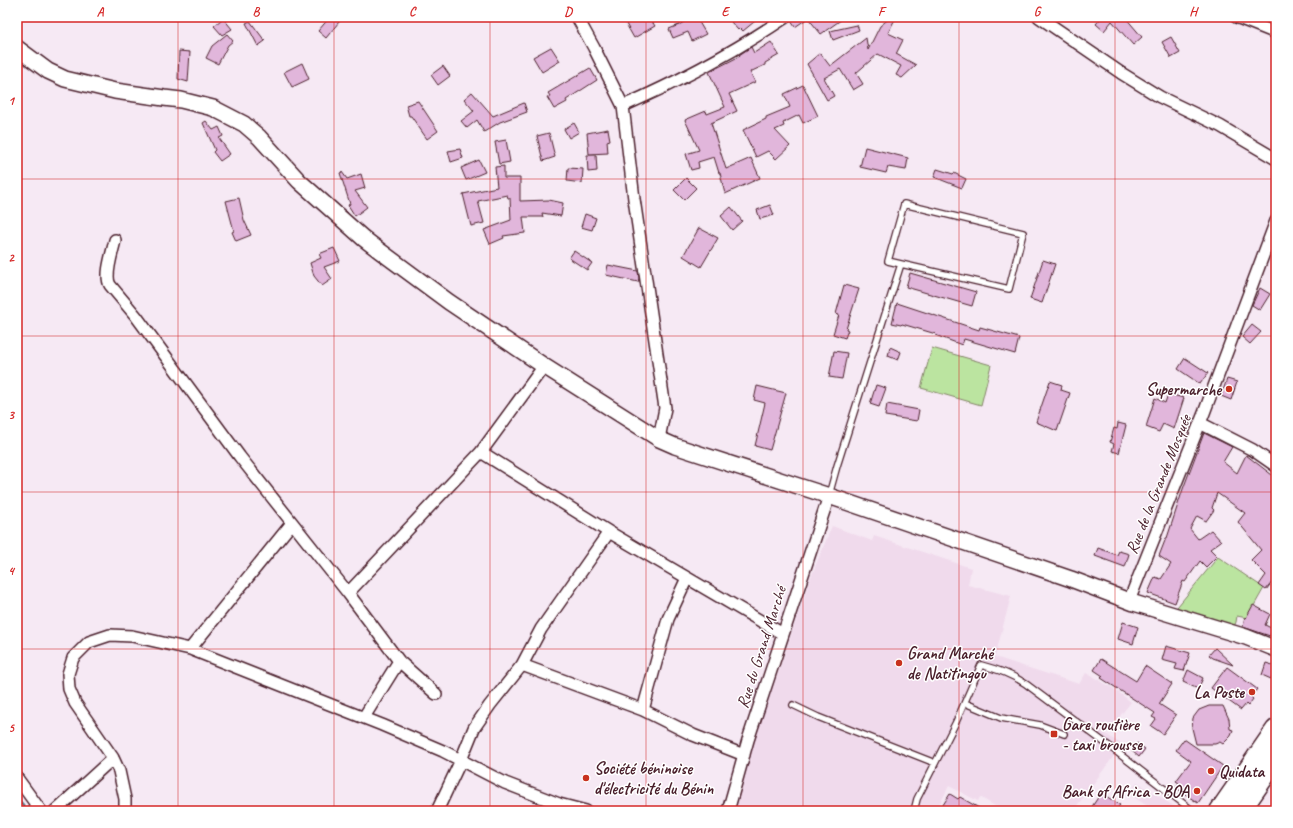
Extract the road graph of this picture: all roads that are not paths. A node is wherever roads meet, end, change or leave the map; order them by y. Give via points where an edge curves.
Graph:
1 (577, 17) edge
2 (786, 17) edge
3 (1039, 17) edge
4 (1236, 17) edge
5 (1276, 33) edge
6 (17, 48) edge
7 (623, 106) junction
8 (1276, 159) edge
9 (1276, 221) edge
10 (115, 240) dead end
11 (901, 264) junction
12 (544, 366) junction
13 (1200, 423) junction
14 (658, 439) junction
15 (481, 452) junction
16 (1276, 466) edge
17 (829, 496) junction
18 (292, 523) junction
19 (609, 532) junction
20 (687, 578) junction
21 (348, 593) junction
22 (1130, 601) junction
23 (783, 634) junction
24 (1276, 648) edge
25 (190, 649) junction
26 (399, 660) junction
27 (522, 665) junction
28 (436, 694) dead end
29 (965, 703) junction
30 (793, 705) dead end
31 (643, 710) junction
32 (364, 717) junction
33 (1276, 730) edge
34 (1064, 734) dead end
35 (744, 755) junction
36 (114, 758) junction
37 (1276, 759) edge
38 (461, 760) junction
39 (935, 763) junction
40 (17, 778) edge
41 (1232, 808) edge
42 (41, 811) edge
43 (55, 811) edge
44 (125, 811) edge
45 (437, 811) edge
46 (586, 811) edge
47 (728, 811) edge
48 (914, 811) edge
49 (1193, 811) edge

1 - 7 street
2 - 7 street via 716,60
3 - 8 street via 1147,89 1220,126
4 - 5 street
6 - 12 street via 48,71 65,79 115,91 180,100 213,108 244,124 299,181 364,238 449,302
7 - 14 street via 665,408
9 - 13 street, Rue de la Grande Mosquée
10 - 18 street via 107,281 110,286 136,316
11 - 11 lane via 888,260 904,204 1023,233 1009,289
11 - 17 lane
12 - 14 street
12 - 15 street
13 - 16 street via 1253,450
13 - 22 street, Rue de la Grande Mosquée
14 - 17 street
15 - 19 street
15 - 21 street
17 - 22 street
17 - 23 street, Rue du Grand Marché
18 - 21 street
18 - 25 street
19 - 20 street
19 - 27 street via 541,629
20 - 23 street
20 - 31 street via 668,619
21 - 26 street
22 - 24 street
23 - 35 street, Rue du Grand Marché
25 - 32 street
25 - 36 street via 132,636 110,635 89,642 73,658 68,674 69,688 75,703
26 - 28 street
26 - 32 street
27 - 31 street
27 - 38 street via 474,728
29 - 34 lane via 1001,718 1040,725
29 - 39 lane
29 - 49 lane via 982,665 1013,675
30 - 39 lane
31 - 35 street via 693,735
32 - 38 street
33 - 41 highway
35 - 47 street, Rue du Grand Marché
36 - 43 street
36 - 44 street via 125,798
37 - 41 highway
38 - 45 street
38 - 46 street via 505,783 559,804
39 - 48 lane via 917,799
40 - 42 street

